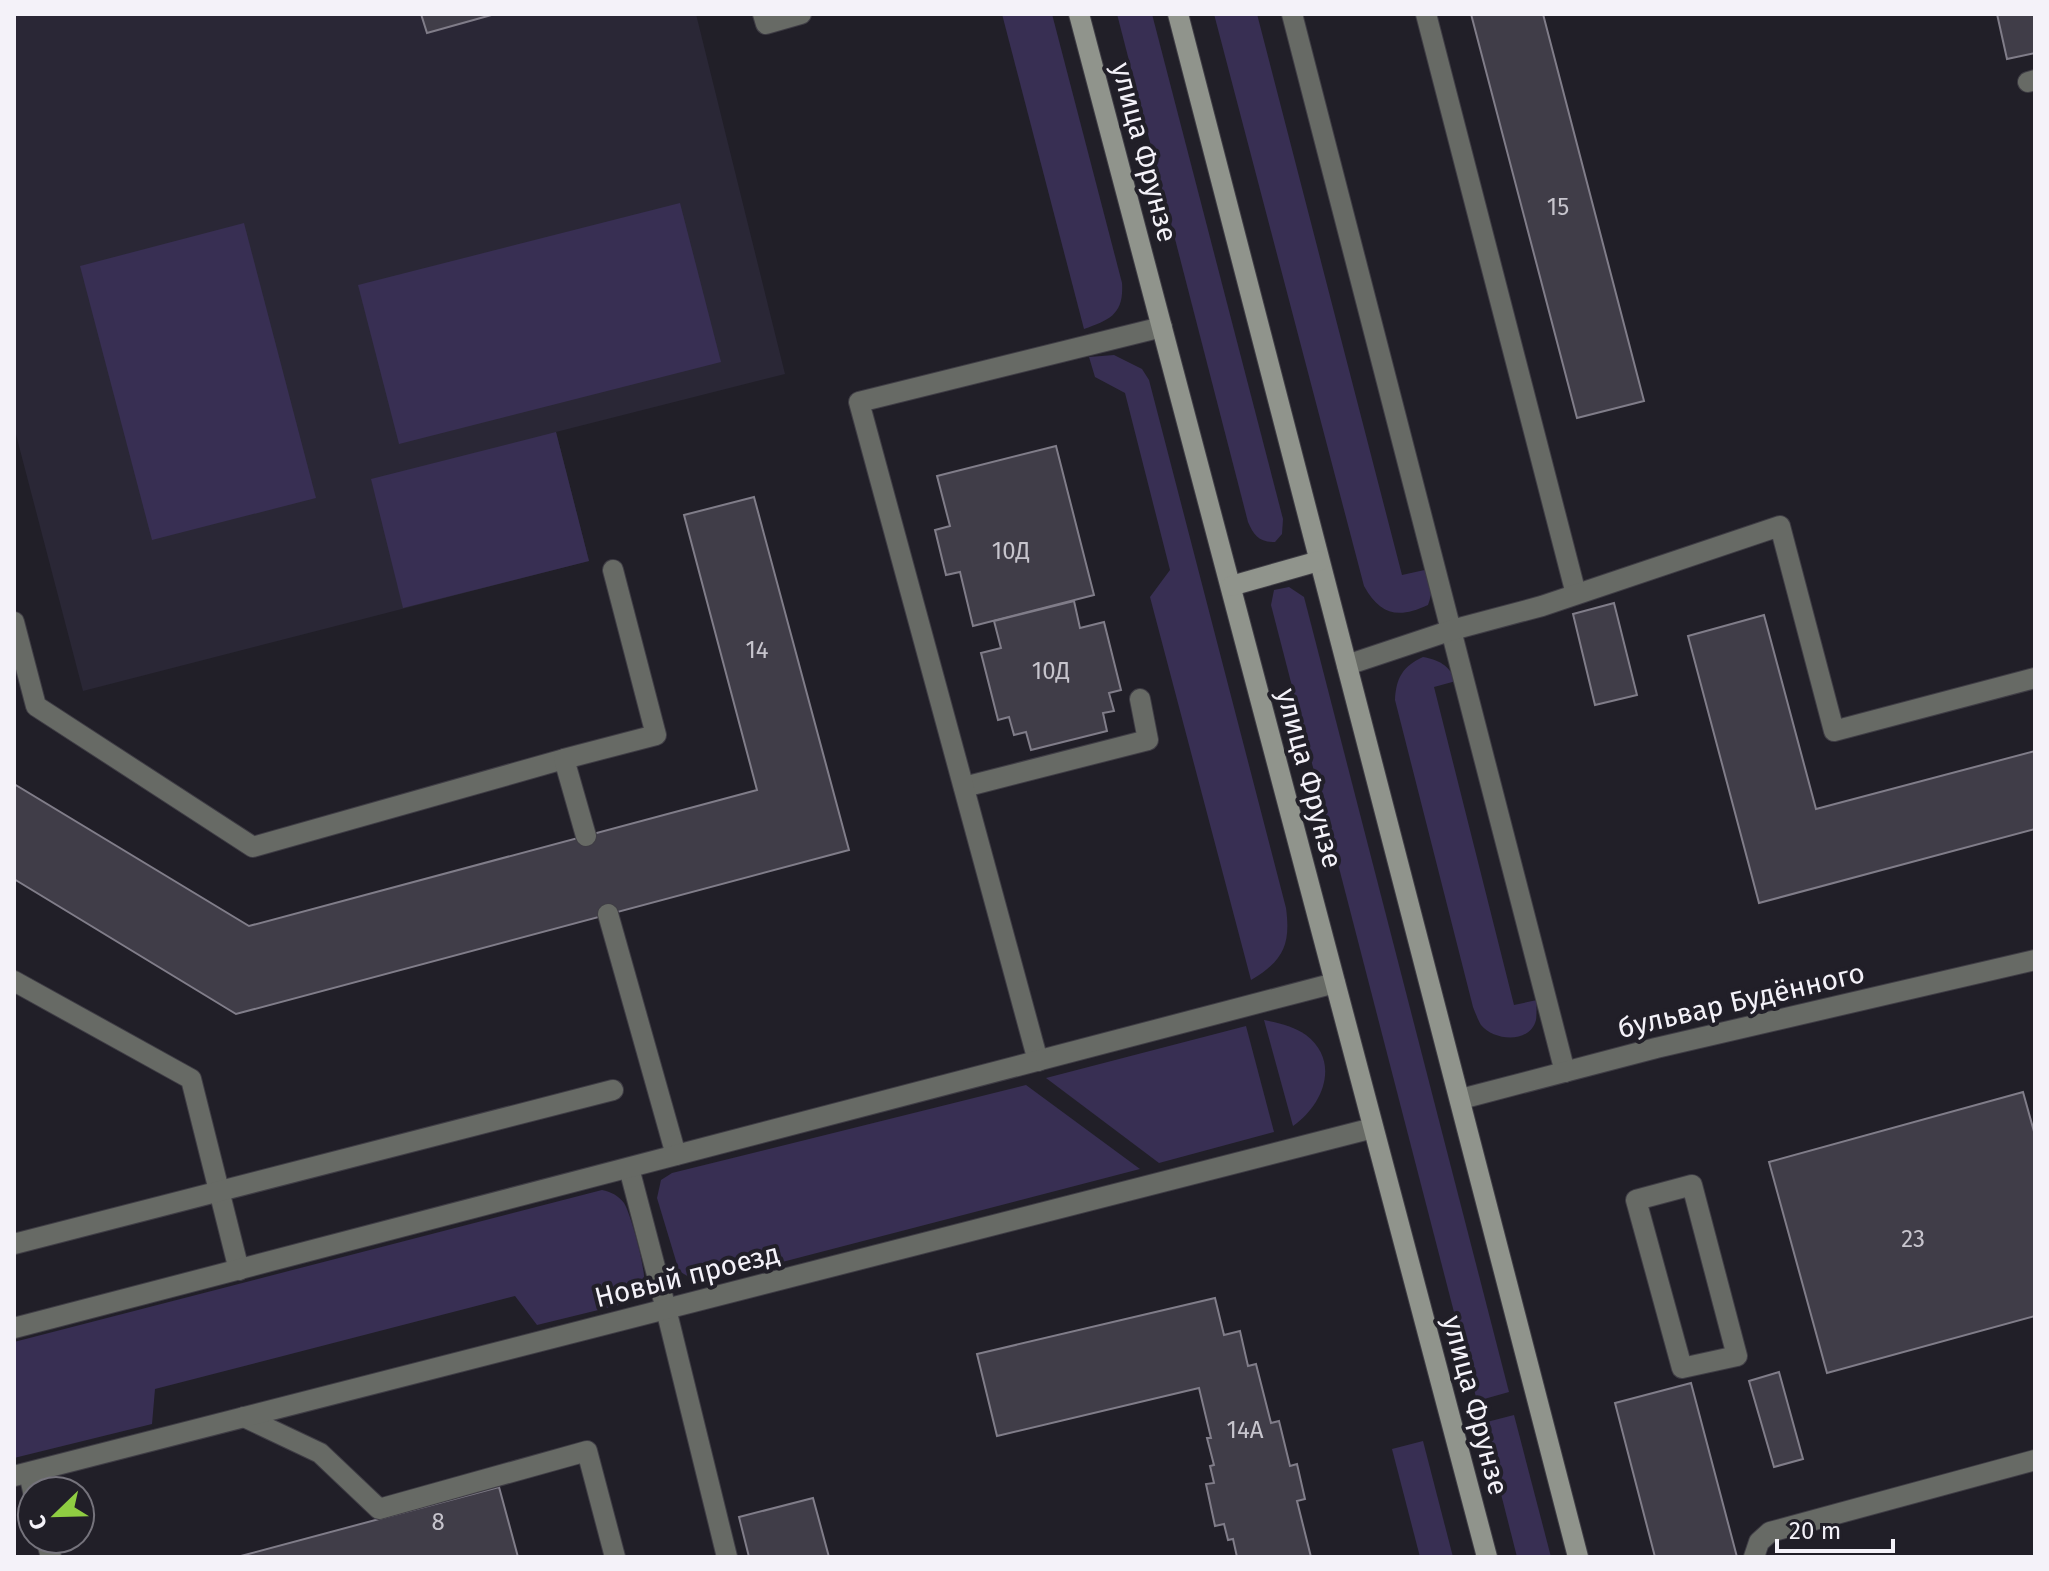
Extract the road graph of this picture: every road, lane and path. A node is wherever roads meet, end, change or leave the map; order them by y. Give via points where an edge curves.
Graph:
1 (763, 14) edge
2 (801, 14) edge
3 (1079, 14) edge
4 (1178, 14) edge
5 (1292, 14) edge
6 (1426, 14) edge
7 (1162, 327) junction
8 (1319, 561) junction
9 (613, 570) dead end
10 (1231, 586) junction
11 (1576, 594) junction
12 (14, 622) edge
13 (1452, 630) junction
14 (1347, 665) junction
15 (2035, 678) edge
16 (1140, 699) dead end
17 (564, 759) junction
18 (964, 787) junction
19 (586, 836) dead end
20 (608, 914) dead end
21 (2035, 960) edge
22 (14, 981) edge
23 (1335, 983) junction
24 (1038, 1061) junction
25 (1565, 1072) junction
26 (613, 1090) dead end
27 (1461, 1099) junction
28 (1373, 1128) junction
29 (676, 1155) junction
30 (629, 1168) junction
31 (220, 1191) junction
32 (14, 1244) edge
33 (239, 1270) junction
34 (666, 1309) junction
35 (14, 1328) edge
36 (1682, 1368) joint
37 (244, 1417) junction
38 (2035, 1460) edge
39 (42, 1475) edge
40 (615, 1557) edge
41 (727, 1557) edge
42 (1487, 1557) edge
43 (1578, 1557) edge
44 (1754, 1557) edge

1 - 2 street via 766,24
3 - 7 main road, улица Фрунзе
4 - 8 main road
5 - 13 street
6 - 11 street
7 - 10 main road, улица Фрунзе
7 - 18 street via 859,402
8 - 10 main road
8 - 14 main road
9 - 17 street via 656,735
10 - 23 main road, улица Фрунзе
11 - 13 street
11 - 15 street via 1780,526 1834,731
12 - 17 street via 36,706 253,847
13 - 14 street
13 - 25 street
14 - 27 main road
16 - 18 street via 1148,740
17 - 19 street
18 - 24 street
20 - 29 street
21 - 25 street, бульвар Будённого
22 - 31 street via 191,1079
23 - 24 street
23 - 28 main road, улица Фрунзе
24 - 29 street
25 - 27 street, бульвар Будённого
26 - 31 street
27 - 43 main road
28 - 34 street, Новый проезд
28 - 42 main road, улица Фрунзе
29 - 30 street
30 - 33 street
30 - 34 street
31 - 32 street
31 - 33 street
33 - 35 street
34 - 37 street, Новый проезд
34 - 41 street
36 - 36 street via 1737,1356 1692,1185 1636,1200
37 - 39 street, Новый проезд
37 - 40 street via 320,1453 379,1509 587,1451
38 - 44 street via 1770,1532

